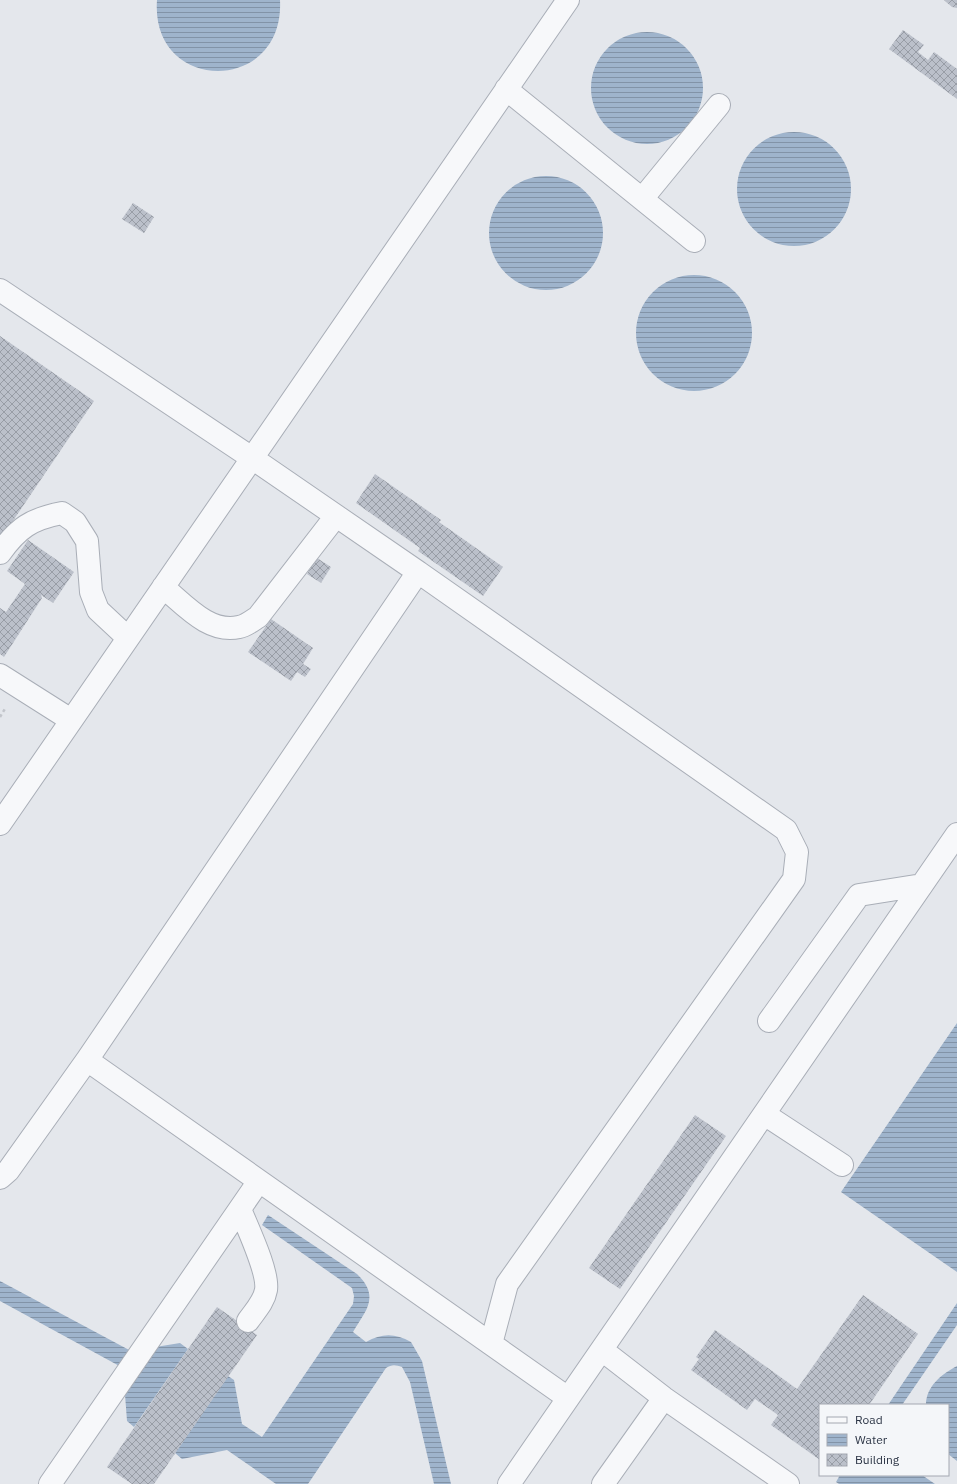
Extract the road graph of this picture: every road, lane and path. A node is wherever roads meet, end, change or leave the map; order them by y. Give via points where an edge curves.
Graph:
1 (568, 0) edge
2 (506, 89) junction
3 (719, 105) dead end
4 (642, 199) junction
5 (694, 241) dead end
6 (0, 290) edge
7 (252, 458) junction
8 (336, 516) junction
9 (0, 553) edge
10 (418, 572) junction
11 (163, 587) junction
12 (128, 638) junction
13 (0, 675) edge
14 (71, 720) junction
15 (0, 824) edge
16 (957, 834) edge
17 (950, 860) edge
18 (922, 885) junction
19 (769, 1021) dead end
20 (87, 1060) junction
21 (764, 1114) junction
22 (842, 1165) dead end
23 (0, 1178) edge
24 (259, 1180) junction
25 (240, 1209) junction
26 (248, 1321) dead end
27 (491, 1344) junction
28 (602, 1350) junction
29 (568, 1398) junction
30 (664, 1398) junction
31 (50, 1484) edge
32 (509, 1484) edge
33 (603, 1484) edge
34 (788, 1484) edge

1 - 2 lane
2 - 4 lane
2 - 7 lane
3 - 4 lane
4 - 5 lane
6 - 7 lane
7 - 8 lane
7 - 11 lane
8 - 10 lane
8 - 11 lane via 258,617 241,627 222,629 205,621
9 - 12 lane via 14,533 43,516 62,513 75,522 87,541 91,592 98,610
10 - 20 lane
10 - 27 lane via 786,830 797,852 794,879 507,1284
11 - 12 lane
12 - 14 lane
13 - 14 lane
14 - 15 lane
16 - 17 lane
17 - 18 lane
18 - 19 lane via 859,895
18 - 21 lane
20 - 23 lane via 8,1171
20 - 24 lane
21 - 22 lane
21 - 28 lane
24 - 25 lane
24 - 27 lane
25 - 26 lane via 267,1277 262,1303
25 - 31 lane
27 - 29 lane
28 - 29 lane
28 - 30 lane
29 - 32 lane
30 - 33 lane
30 - 34 lane

